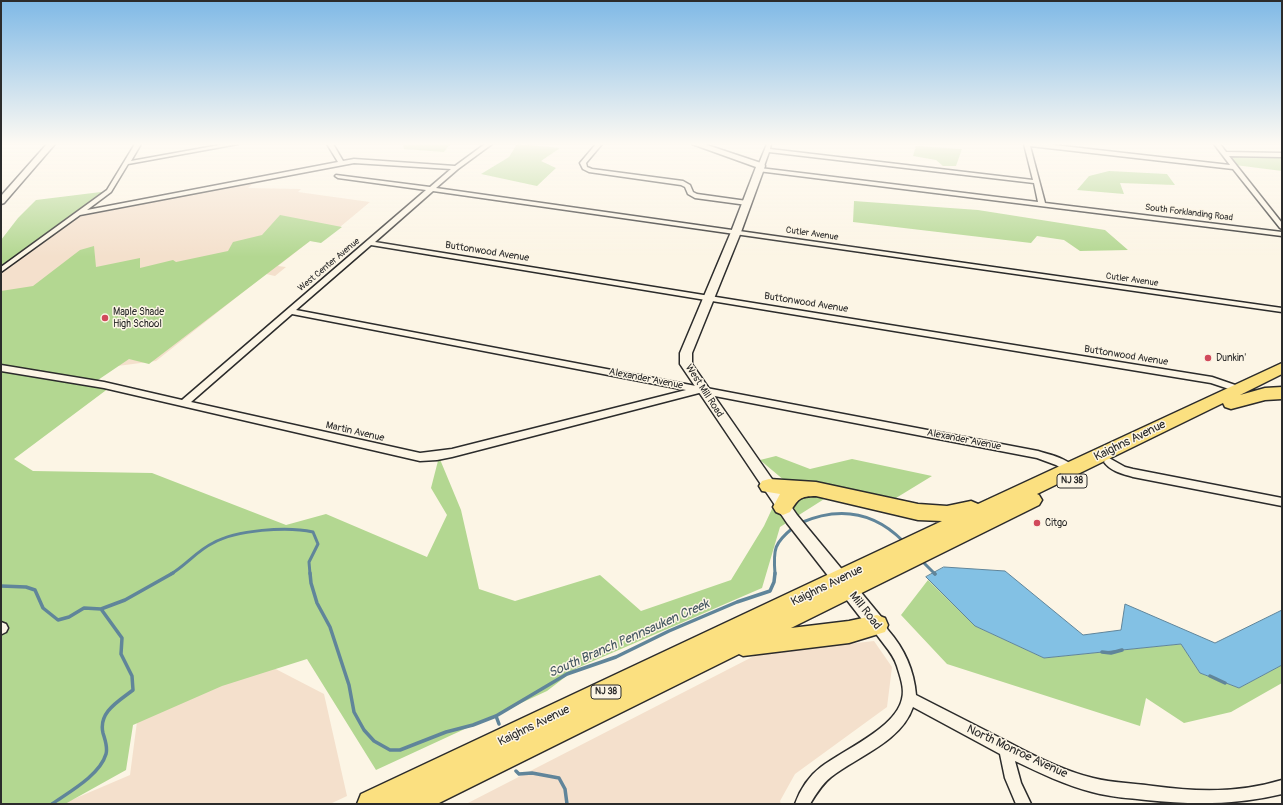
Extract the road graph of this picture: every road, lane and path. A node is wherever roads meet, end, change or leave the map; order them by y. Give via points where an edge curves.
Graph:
1 (18, 182) edge
2 (115, 182) edge
3 (245, 182) edge
4 (378, 182) edge
5 (440, 182) edge
6 (671, 182) edge
7 (755, 182) edge
8 (863, 182) edge
9 (1033, 182) edge
10 (1036, 182) joint
11 (1246, 182) edge
12 (432, 189) junction
13 (1, 201) edge
14 (748, 202) junction
15 (1042, 205) junction
16 (77, 214) junction
17 (1282, 227) edge
18 (736, 232) junction
19 (1282, 234) edge
20 (370, 243) junction
21 (1, 270) edge
22 (709, 298) junction
23 (1282, 310) edge
24 (290, 311) junction
25 (1, 368) edge
26 (1282, 368) edge
27 (1282, 378) edge
28 (703, 390) junction
29 (1282, 393) edge
30 (1235, 396) junction
31 (184, 403) junction
32 (1109, 462) junction
33 (1070, 469) junction
34 (769, 486) junction
35 (799, 489) junction
36 (1282, 502) edge
37 (997, 504) junction
38 (787, 513) junction
39 (802, 533) joint
40 (912, 552) junction
41 (845, 584) junction
42 (877, 625) junction
43 (731, 646) junction
44 (909, 698) junction
45 (1006, 749) junction
46 (1282, 787) edge
47 (1184, 801) edge
48 (371, 804) edge
49 (407, 804) edge
50 (802, 804) edge
51 (1024, 804) edge

1 - 13 street
2 - 16 street via 109,191
3 - 16 street
4 - 12 street, Cutler Avenue
5 - 12 street, West Center Avenue
6 - 14 street via 688,186 693,195
7 - 14 street, West Mill Road
8 - 15 street, South Forklanding Road
9 - 10 street
10 - 15 street
11 - 17 street
12 - 18 street, Cutler Avenue
12 - 20 street, West Center Avenue
14 - 18 street, West Mill Road
15 - 19 street, South Forklanding Road
16 - 21 street
18 - 22 street, West Mill Road
18 - 23 street, Cutler Avenue
20 - 22 street, Buttonwood Avenue
20 - 24 street, West Center Avenue
22 - 28 street, West Mill Road via 685,359 687,367
22 - 30 street, Buttonwood Avenue via 1212,380
24 - 28 street, Alexander Avenue
24 - 31 street, West Center Avenue
25 - 31 street, Martin Avenue via 104,385
26 - 30 highway, Kaighns Avenue / NJ 38
27 - 30 highway, Kaighns Avenue / NJ 38
28 - 31 street, Martin Avenue via 431,457 404,454
28 - 33 street, Alexander Avenue via 1038,454
28 - 34 street, West Mill Road
29 - 30 highway
30 - 32 highway, Kaighns Avenue / NJ 38
30 - 33 highway, Kaighns Avenue / NJ 38
32 - 36 street via 1133,473
32 - 40 highway, Kaighns Avenue / NJ 38
33 - 37 highway, Kaighns Avenue / NJ 38
34 - 35 highway
34 - 38 street, West Mill Road
35 - 37 highway via 816,489 929,514 954,513
35 - 38 highway via 789,497
37 - 40 highway, Kaighns Avenue / NJ 38
38 - 39 street, West Mill Road
39 - 41 street, Mill Road
40 - 41 highway, Kaighns Avenue / NJ 38
41 - 42 street, Mill Road
41 - 43 highway, Kaighns Avenue / NJ 38
41 - 48 highway, Kaighns Avenue / NJ 38
42 - 43 highway via 849,632
42 - 44 street, Mill Road via 898,654 906,677
43 - 49 highway, Kaighns Avenue / NJ 38
44 - 45 street, North Monroe Avenue
44 - 50 street via 898,721 861,750 825,773
45 - 47 street, North Monroe Avenue via 1046,768 1105,788
45 - 51 street via 1014,789
46 - 47 street, North Monroe Avenue via 1269,792 1228,798

